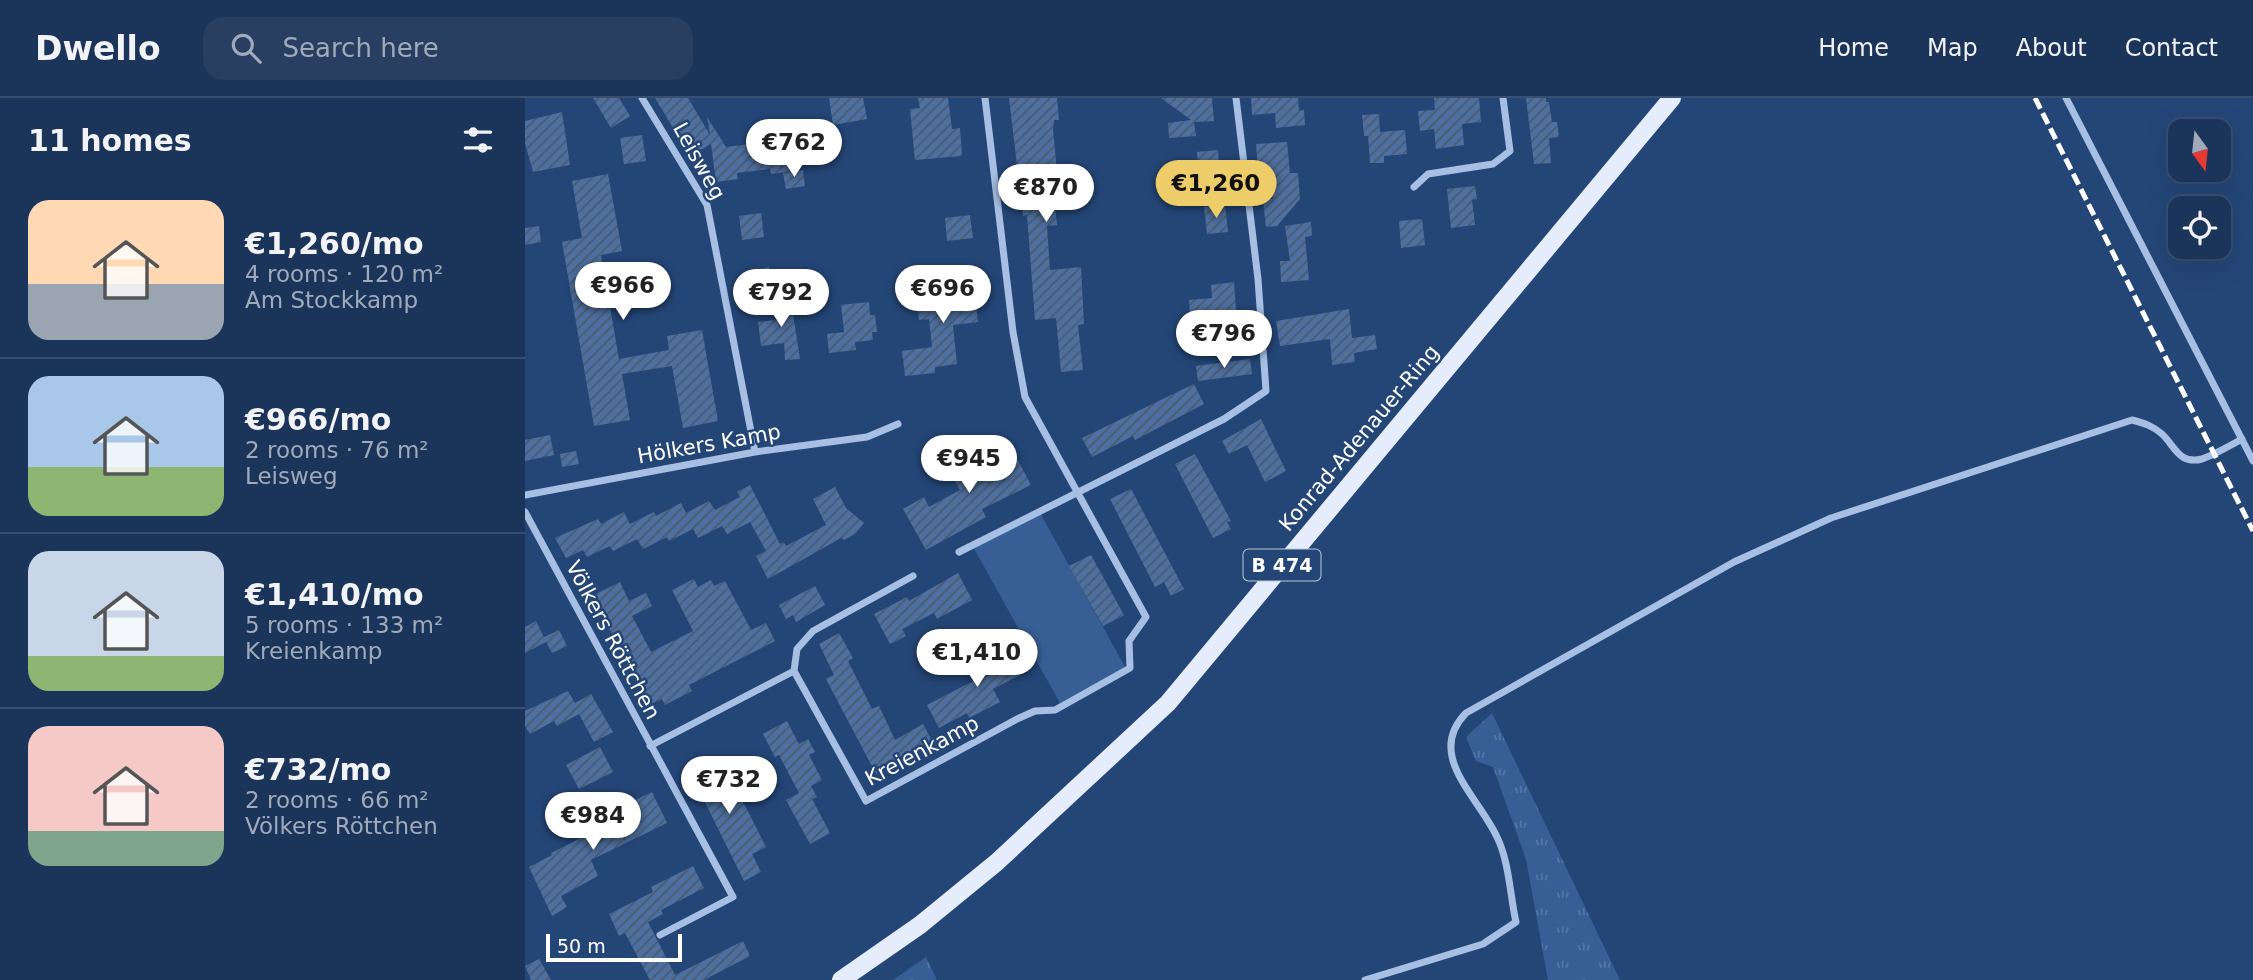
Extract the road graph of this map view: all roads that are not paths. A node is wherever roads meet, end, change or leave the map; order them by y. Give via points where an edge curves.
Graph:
1 (642, 98) edge
2 (985, 98) edge
3 (1236, 98) edge
4 (1503, 98) edge
5 (1672, 98) edge
6 (2066, 98) edge
7 (1414, 187) dead end
8 (898, 424) dead end
9 (2242, 439) junction
10 (754, 452) junction
11 (2253, 461) edge
12 (1078, 491) junction
13 (525, 495) edge
14 (525, 512) edge
15 (959, 552) dead end
16 (913, 576) dead end
17 (794, 671) junction
18 (650, 746) junction
19 (660, 935) dead end
20 (841, 980) edge
21 (1365, 980) edge

1 - 10 street, Leisweg via 707,205
2 - 12 street via 1025,397
3 - 12 street via 1266,391 1224,419
4 - 7 street via 1510,151 1493,164 1429,174
5 - 20 main road, Konrad-Adenauer-Ring / B 474 via 1168,703 997,863
6 - 9 street
8 - 10 street, Hölkers Kamp via 867,437
9 - 11 street
9 - 21 street via 2191,460 2183,458 2149,424 2132,420 1831,518 1734,562 1466,713 1452,727 1453,762 1498,839 1516,922 1483,944
10 - 13 street, Hölkers Kamp
12 - 15 street
12 - 17 street, Kreienkamp via 1146,617 1129,641 1131,668 1055,710 1035,711 1017,719 866,801
14 - 18 street, Völkers Röttchen
16 - 17 street via 813,631 797,649
17 - 18 street
18 - 19 street, Völkers Röttchen via 733,897

